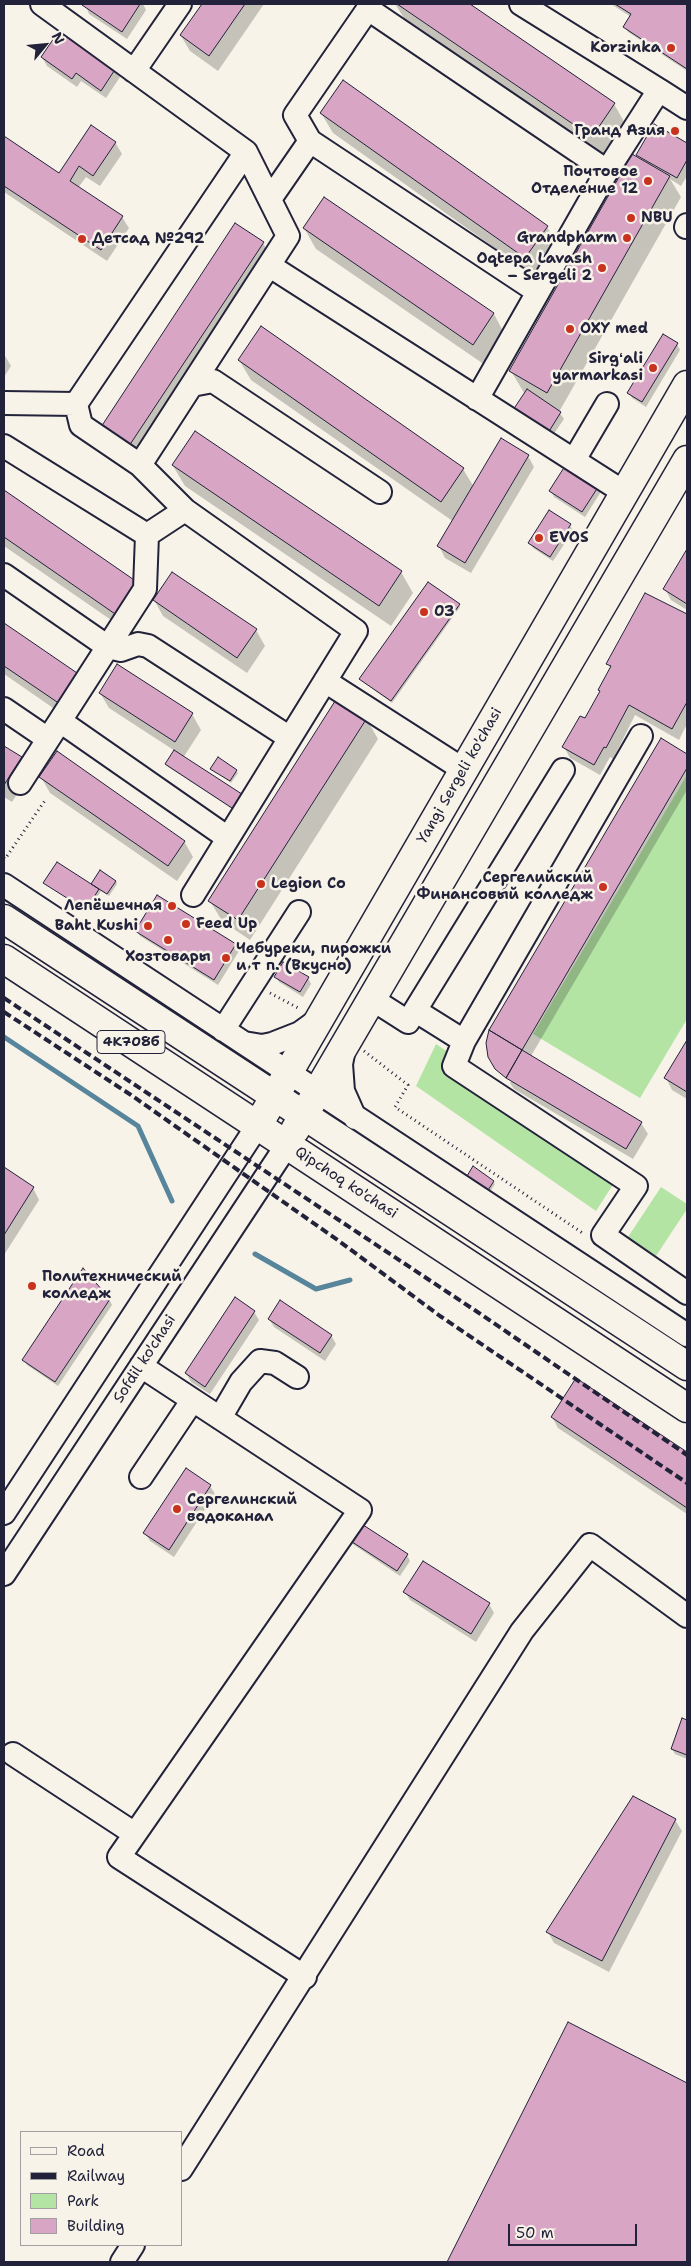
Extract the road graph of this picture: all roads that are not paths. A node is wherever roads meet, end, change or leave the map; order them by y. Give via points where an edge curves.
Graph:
1 (42, 4) edge
2 (180, 4) edge
3 (521, 4) edge
4 (369, 6) edge
5 (68, 11) edge
6 (134, 71) junction
7 (659, 90) junction
8 (687, 108) edge
9 (310, 141) junction
10 (246, 152) junction
11 (607, 171) junction
12 (270, 199) junction
13 (270, 266) junction
14 (538, 292) junction
15 (192, 385) junction
16 (687, 385) edge
17 (477, 399) junction
18 (4, 403) edge
19 (76, 404) junction
20 (607, 404) dead end
21 (4, 446) edge
22 (574, 460) junction
23 (687, 460) edge
24 (140, 466) junction
25 (380, 492) dead end
26 (625, 492) junction
27 (185, 510) junction
28 (146, 535) junction
29 (4, 575) edge
30 (108, 647) junction
31 (325, 681) junction
32 (4, 709) edge
33 (60, 721) junction
34 (641, 736) dead end
35 (290, 738) junction
36 (48, 740) junction
37 (464, 770) junction
38 (562, 770) dead end
39 (20, 783) dead end
40 (228, 838) junction
41 (4, 885) edge
42 (193, 895) dead end
43 (299, 912) dead end
44 (4, 919) edge
45 (4, 959) edge
46 (372, 999) junction
47 (416, 1011) junction
48 (312, 1016) junction
49 (232, 1036) junction
50 (464, 1041) junction
51 (354, 1044) junction
52 (281, 1085) junction
53 (311, 1104) junction
54 (355, 1118) junction
55 (258, 1125) junction
56 (287, 1145) junction
57 (210, 1196) junction
58 (240, 1215) junction
59 (687, 1293) edge
60 (687, 1335) edge
61 (648, 1340) junction
62 (141, 1366) junction
63 (687, 1366) edge
64 (629, 1370) junction
65 (297, 1377) dead end
66 (192, 1401) junction
67 (687, 1408) edge
68 (220, 1418) junction
69 (141, 1477) dead end
70 (4, 1513) edge
71 (4, 1574) edge
72 (687, 1616) edge
73 (13, 1754) dead end
74 (135, 1834) junction
75 (305, 1977) junction
76 (182, 2168) edge
77 (132, 2246) edge
78 (122, 2262) edge

1 - 5 street
2 - 6 street
3 - 7 street
4 - 9 street via 295,115
4 - 11 street
5 - 6 street
6 - 10 street
7 - 8 street
7 - 11 street
9 - 12 street
9 - 14 street
10 - 12 street
10 - 19 street
11 - 14 street
12 - 13 street via 288,236
13 - 15 street
13 - 17 street
14 - 17 street
15 - 24 street
15 - 25 street via 212,381
16 - 26 main road, Yangi Sergeli ko'chasi
17 - 22 street
18 - 19 street
19 - 24 street via 81,425
20 - 22 street
21 - 28 street
22 - 26 street
23 - 46 main road
24 - 27 street
26 - 37 main road, Yangi Sergeli ko'chasi
27 - 28 street
27 - 31 street via 356,630
28 - 30 street via 145,589
29 - 30 street
30 - 33 street
30 - 35 street via 120,650 138,644 148,646
31 - 35 street
31 - 37 street
32 - 36 street
33 - 36 street
33 - 40 street
34 - 50 street
35 - 40 street
36 - 39 street
37 - 48 main road, Yangi Sergeli ko'chasi
38 - 47 street
40 - 42 street
41 - 49 street
43 - 49 street via 253,983
44 - 52 main road
45 - 55 main road, Qipchoq ko'chasi / 4К708б
46 - 47 street via 408,1022
46 - 51 main road
47 - 50 street
48 - 49 street via 300,1033 272,1044 253,1045
48 - 52 main road, Yangi Sergeli ko'chasi
49 - 52 street
50 - 59 street via 454,1066 636,1186 603,1235
51 - 53 main road
51 - 54 street via 341,1064 341,1077
52 - 53 main road
52 - 55 main road, Yangi Sergeli ko'chasi
53 - 54 street
53 - 55 main road
53 - 56 main road
53 - 61 main road
54 - 60 street
55 - 56 main road, Qipchoq ko'chasi
55 - 57 street
56 - 58 street, Sofdil ko'chasi
56 - 64 main road, Qipchoq ko'chasi
57 - 58 street
57 - 70 street
58 - 62 street, Sofdil ko'chasi
61 - 63 main road
61 - 64 main road
62 - 66 street
62 - 71 street, Sofdil ko'chasi
64 - 67 main road, Qipchoq ko'chasi
65 - 68 street via 275,1363 260,1361 241,1382
66 - 68 street
66 - 69 street
68 - 74 street via 360,1510
72 - 75 street via 590,1545 522,1631
73 - 74 street
74 - 75 street via 119,1857
75 - 76 street
77 - 78 street

